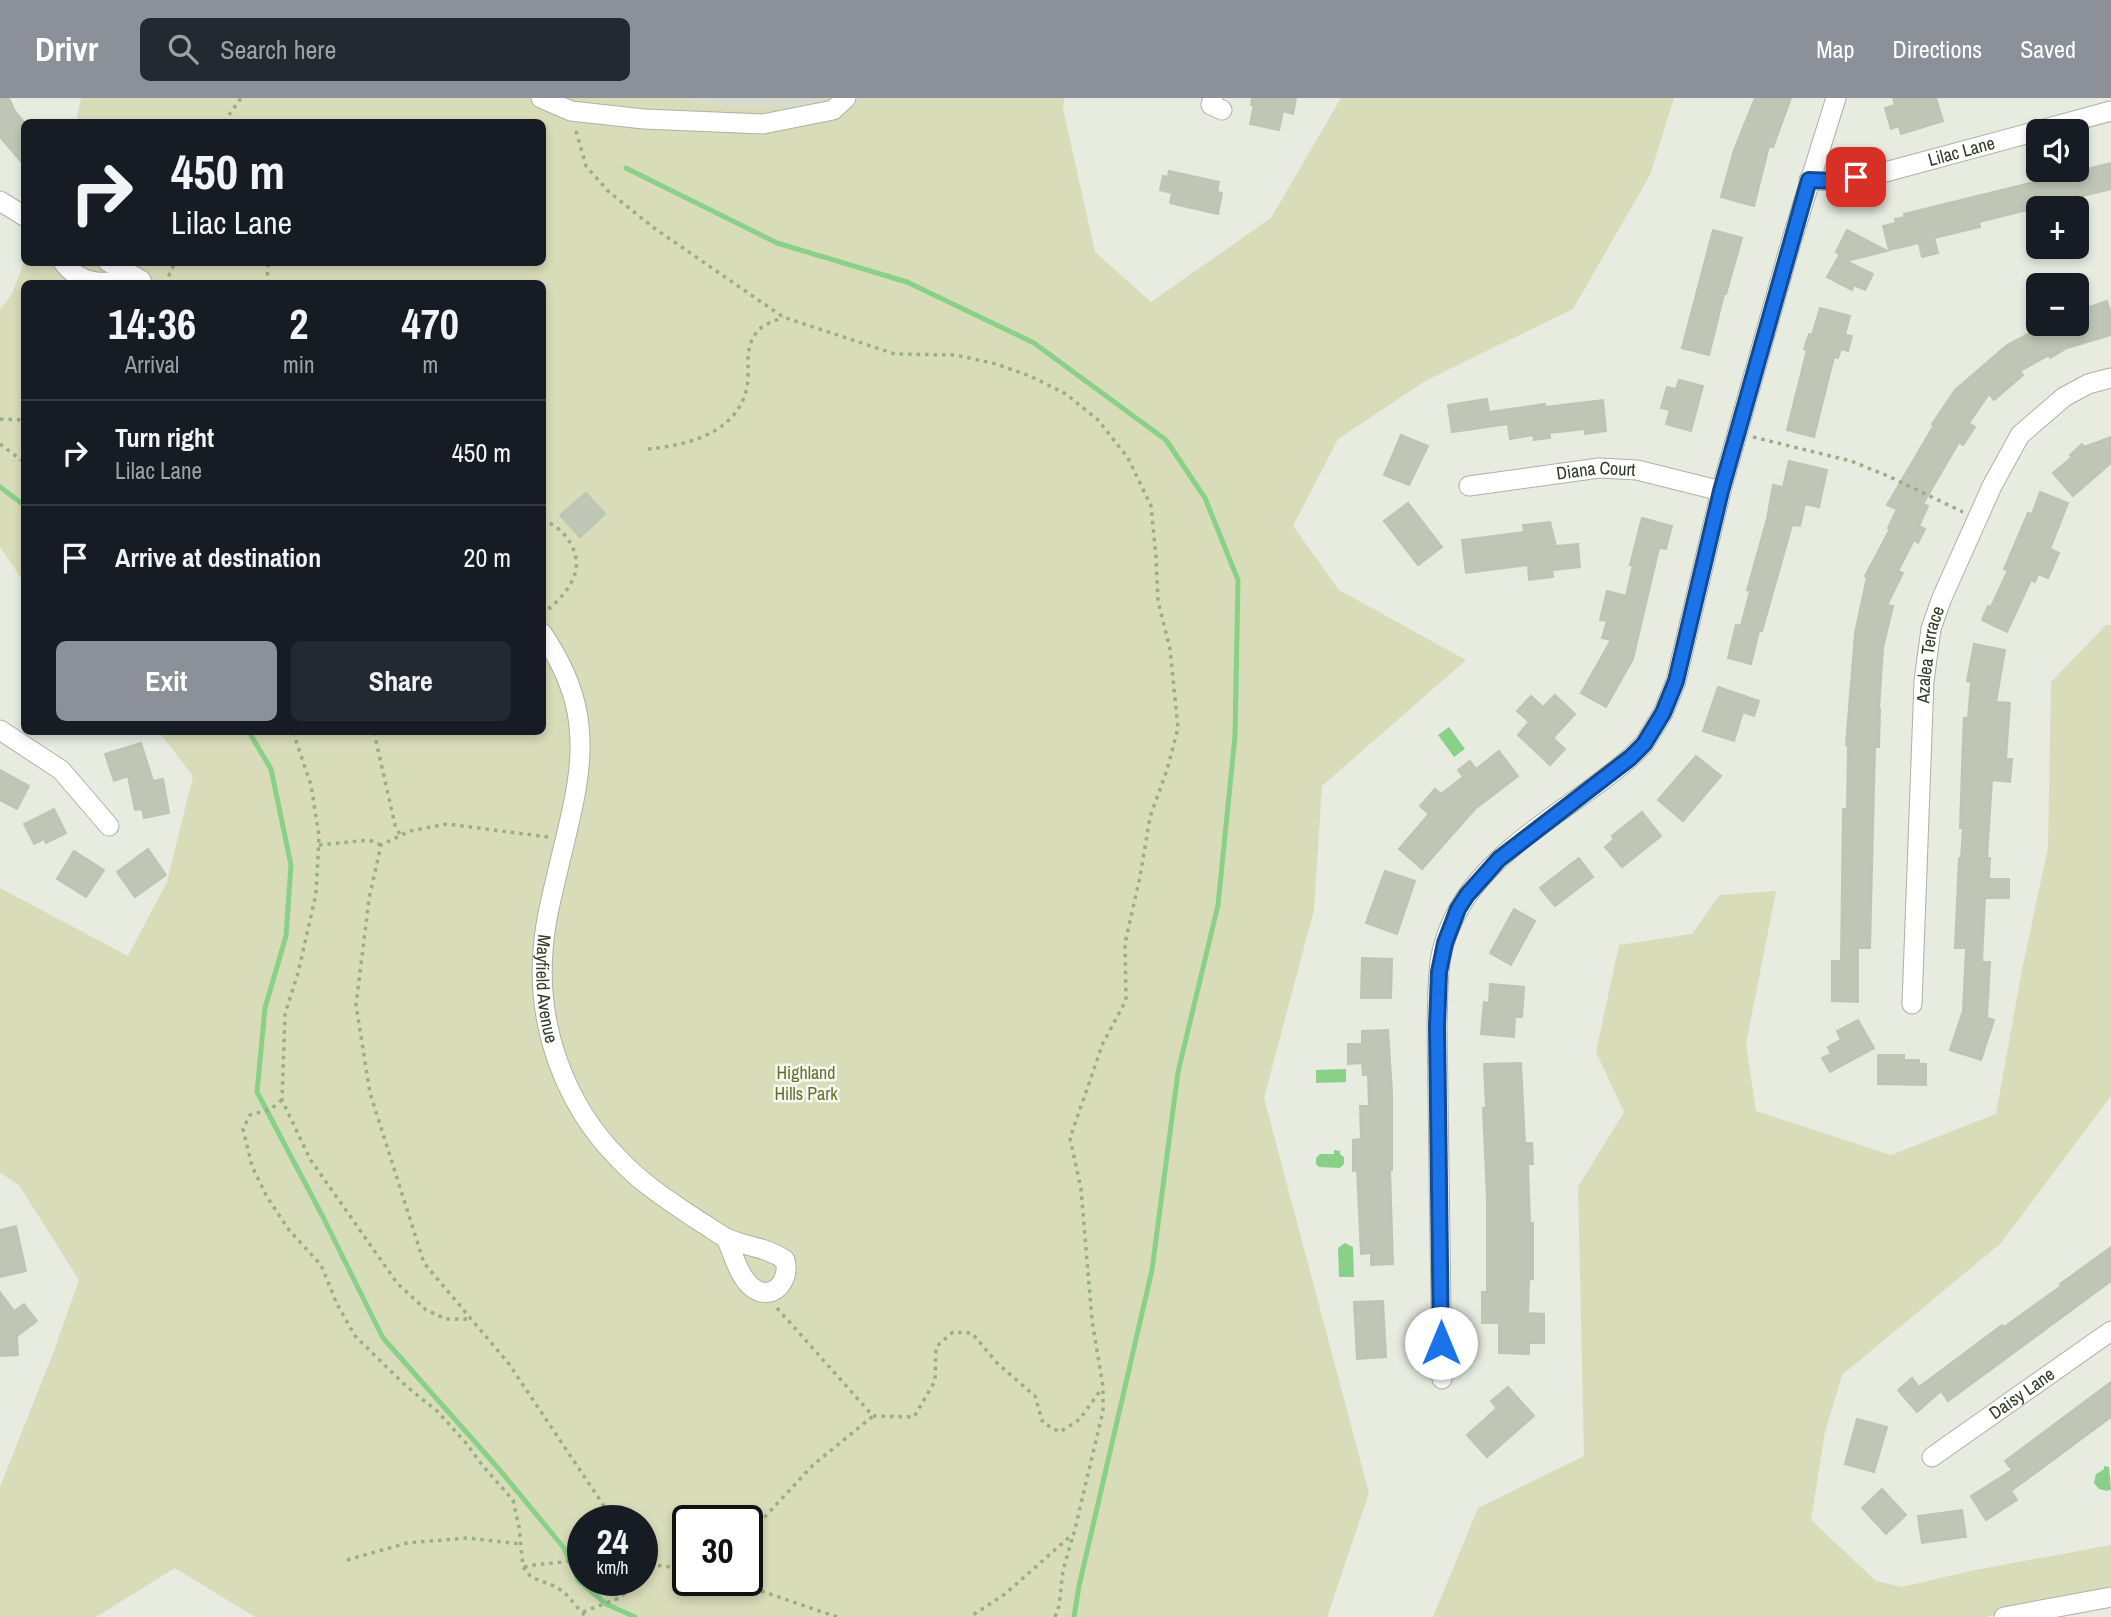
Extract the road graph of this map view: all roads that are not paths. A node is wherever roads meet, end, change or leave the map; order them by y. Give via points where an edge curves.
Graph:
1 (541, 98) edge
2 (846, 98) edge
3 (1836, 98) edge
4 (2111, 111) edge
5 (1809, 180) junction
6 (0, 201) edge
7 (21, 214) edge
8 (66, 266) edge
9 (115, 266) edge
10 (91, 280) edge
11 (141, 280) edge
12 (2111, 378) edge
13 (1469, 486) dead end
14 (1721, 491) junction
15 (546, 640) edge
16 (0, 730) edge
17 (109, 826) dead end
18 (1912, 1004) dead end
19 (726, 1238) junction
20 (2111, 1331) edge
21 (1442, 1380) dead end
22 (1932, 1457) dead end
23 (2111, 1597) edge
24 (2004, 1617) edge

1 - 2 street via 571,111 763,124 833,110
3 - 5 street
4 - 5 street, Lilac Lane via 1878,174
5 - 14 street
6 - 7 street
8 - 10 street via 71,273
9 - 11 street
12 - 18 street, Azalea Terrace via 2064,397 2028,426 2004,462 1941,600 1927,651
13 - 14 street, Diana Court via 1600,468 1637,470
14 - 21 street via 1676,681 1644,744 1499,859 1458,909 1445,943 1437,1026
15 - 19 street, Mayfield Avenue via 565,672 579,727 577,779 547,921 542,969 541,987 557,1060 585,1118 620,1160 652,1189
16 - 17 street via 61,770
19 - 19 street, Mayfield Avenue via 753,1289 775,1290 783,1283 785,1260
20 - 22 street, Daisy Lane
23 - 24 street

